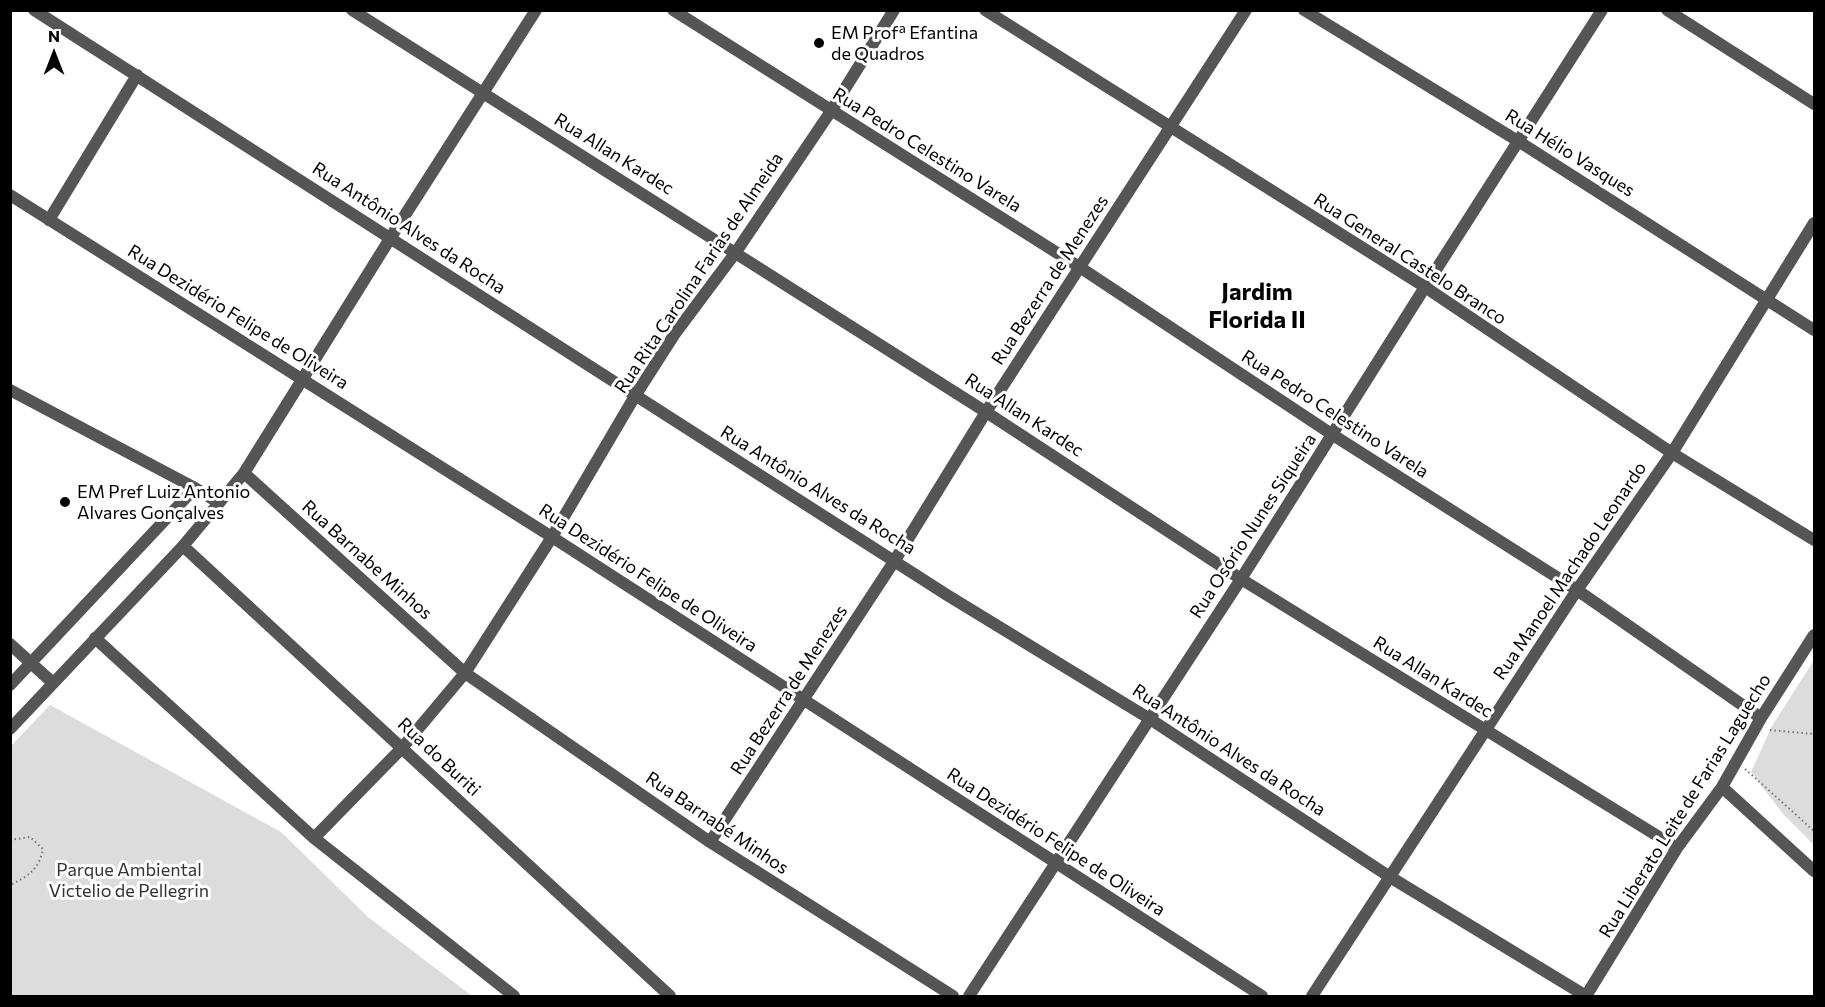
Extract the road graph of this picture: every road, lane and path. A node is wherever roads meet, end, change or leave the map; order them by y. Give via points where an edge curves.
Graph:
1 (34, 10) edge
2 (352, 10) edge
3 (536, 10) edge
4 (673, 10) edge
5 (894, 10) edge
6 (985, 10) edge
7 (1246, 10) edge
8 (1304, 10) edge
9 (1602, 10) edge
10 (1667, 10) edge
11 (137, 75) junction
12 (484, 93) junction
13 (1815, 104) edge
14 (831, 111) junction
15 (1170, 128) junction
16 (1518, 141) junction
17 (10, 195) edge
18 (49, 220) junction
19 (1815, 223) edge
20 (391, 237) junction
21 (736, 252) junction
22 (1081, 267) junction
23 (1425, 287) junction
24 (1766, 300) junction
25 (1815, 330) edge
26 (302, 379) junction
27 (10, 390) edge
28 (635, 396) junction
29 (986, 412) junction
30 (1333, 435) junction
31 (1672, 453) junction
32 (244, 473) junction
33 (195, 488) junction
34 (219, 503) junction
35 (552, 537) junction
36 (1815, 540) edge
37 (183, 546) junction
38 (895, 560) junction
39 (1241, 579) junction
40 (1577, 590) junction
41 (1815, 635) edge
42 (95, 638) junction
43 (10, 644) edge
44 (31, 662) junction
45 (465, 673) junction
46 (53, 683) junction
47 (10, 685) edge
48 (804, 700) junction
49 (1150, 718) junction
50 (1758, 723) junction
51 (10, 729) edge
52 (1486, 731) junction
53 (1815, 734) edge
54 (402, 748) junction
55 (1736, 761) junction
56 (1722, 787) junction
57 (1815, 831) edge
58 (314, 838) junction
59 (10, 840) edge
60 (710, 842) junction
61 (1677, 848) junction
62 (1056, 863) junction
63 (1815, 871) edge
64 (1390, 877) junction
65 (10, 885) edge
66 (514, 996) edge
67 (670, 996) edge
68 (952, 996) edge
69 (969, 996) edge
70 (1262, 996) edge
71 (1312, 996) edge
72 (1586, 996) edge

1 - 11 street, Rua Antônio Alves da Rocha
2 - 12 street, Rua Allan Kardec
3 - 12 street
4 - 14 street, Rua Pedro Celestino Varela
5 - 14 street, Rua Rita Carolina Farias de Almeida
6 - 15 street, Rua General Castelo Branco
7 - 15 street, Rua Bezerra de Menezes
8 - 16 street, Rua Hélio Vasques
9 - 16 street, Rua Osório Nunes Siqueira
10 - 13 street
11 - 18 street
11 - 20 street, Rua Antônio Alves da Rocha
12 - 20 street
12 - 21 street, Rua Allan Kardec
14 - 21 street, Rua Rita Carolina Farias de Almeida
14 - 22 street, Rua Pedro Celestino Varela
15 - 22 street, Rua Bezerra de Menezes
15 - 23 street, Rua General Castelo Branco
16 - 23 street, Rua Osório Nunes Siqueira
16 - 24 street, Rua Hélio Vasques
17 - 18 street, Rua Dezidério Felipe de Oliveira
18 - 26 street, Rua Dezidério Felipe de Oliveira
19 - 24 street, Rua Manoel Machado Leonardo
20 - 26 street
20 - 28 street, Rua Antônio Alves da Rocha
21 - 28 street, Rua Rita Carolina Farias de Almeida via 674,335
21 - 29 street, Rua Allan Kardec
22 - 29 street, Rua Bezerra de Menezes
22 - 30 street, Rua Pedro Celestino Varela
23 - 30 street, Rua Osório Nunes Siqueira
23 - 31 street, Rua General Castelo Branco
24 - 25 street, Rua Hélio Vasques
24 - 31 street, Rua Manoel Machado Leonardo
26 - 32 street
26 - 35 street, Rua Dezidério Felipe de Oliveira
27 - 33 street
28 - 35 street, Rua Rita Carolina Farias de Almeida
28 - 38 street, Rua Antônio Alves da Rocha
29 - 38 street, Rua Bezerra de Menezes
29 - 39 street, Rua Allan Kardec
30 - 39 street, Rua Osório Nunes Siqueira
30 - 40 street, Rua Pedro Celestino Varela
31 - 36 street, Rua General Castelo Branco
31 - 40 street, Rua Manoel Machado Leonardo
32 - 34 street
32 - 45 street, Rua Barnabe Minhos
33 - 34 street
33 - 44 street
34 - 37 street
35 - 45 street, Rua Rita Carolina Farias de Almeida
35 - 48 street, Rua Dezidério Felipe de Oliveira
37 - 42 street
37 - 54 street, Rua do Buriti
38 - 48 street, Rua Bezerra de Menezes
38 - 49 street, Rua Antônio Alves da Rocha
39 - 49 street, Rua Osório Nunes Siqueira
39 - 52 street, Rua Allan Kardec
40 - 50 street, Rua Pedro Celestino Varela
40 - 52 street, Rua Manoel Machado Leonardo
41 - 50 street, Rua Liberato Leite de Farias Laguecho
42 - 46 street
42 - 58 street
43 - 44 street
44 - 46 street
44 - 47 street
45 - 54 street, Rua Rita Carolina Farias de Almeida
45 - 60 street, Rua Barnabé Minhos
46 - 51 street
48 - 60 street, Rua Bezerra de Menezes
48 - 62 street, Rua Dezidério Felipe de Oliveira
49 - 62 street, Rua Osório Nunes Siqueira
49 - 64 street, Rua Antônio Alves da Rocha
50 - 53 path
50 - 55 street, Rua Liberato Leite de Farias Laguecho
52 - 61 street, Rua Allan Kardec
52 - 64 street, Rua Manoel Machado Leonardo
54 - 58 street, Rua Rita Carolina Farias de Almeida
54 - 67 street, Rua do Buriti
55 - 56 street, Rua Liberato Leite de Farias Laguecho
55 - 57 path
56 - 61 street, Rua Liberato Leite de Farias Laguecho
56 - 63 street
58 - 66 street
59 - 65 path via 30,837 43,849 40,863
60 - 68 street, Rua Barnabé Minhos
61 - 72 street, Rua Liberato Leite de Farias Laguecho
62 - 69 street, Rua Osório Nunes Siqueira
62 - 70 street, Rua Dezidério Felipe de Oliveira
64 - 71 street, Rua Manoel Machado Leonardo
64 - 72 street, Rua Antônio Alves da Rocha

